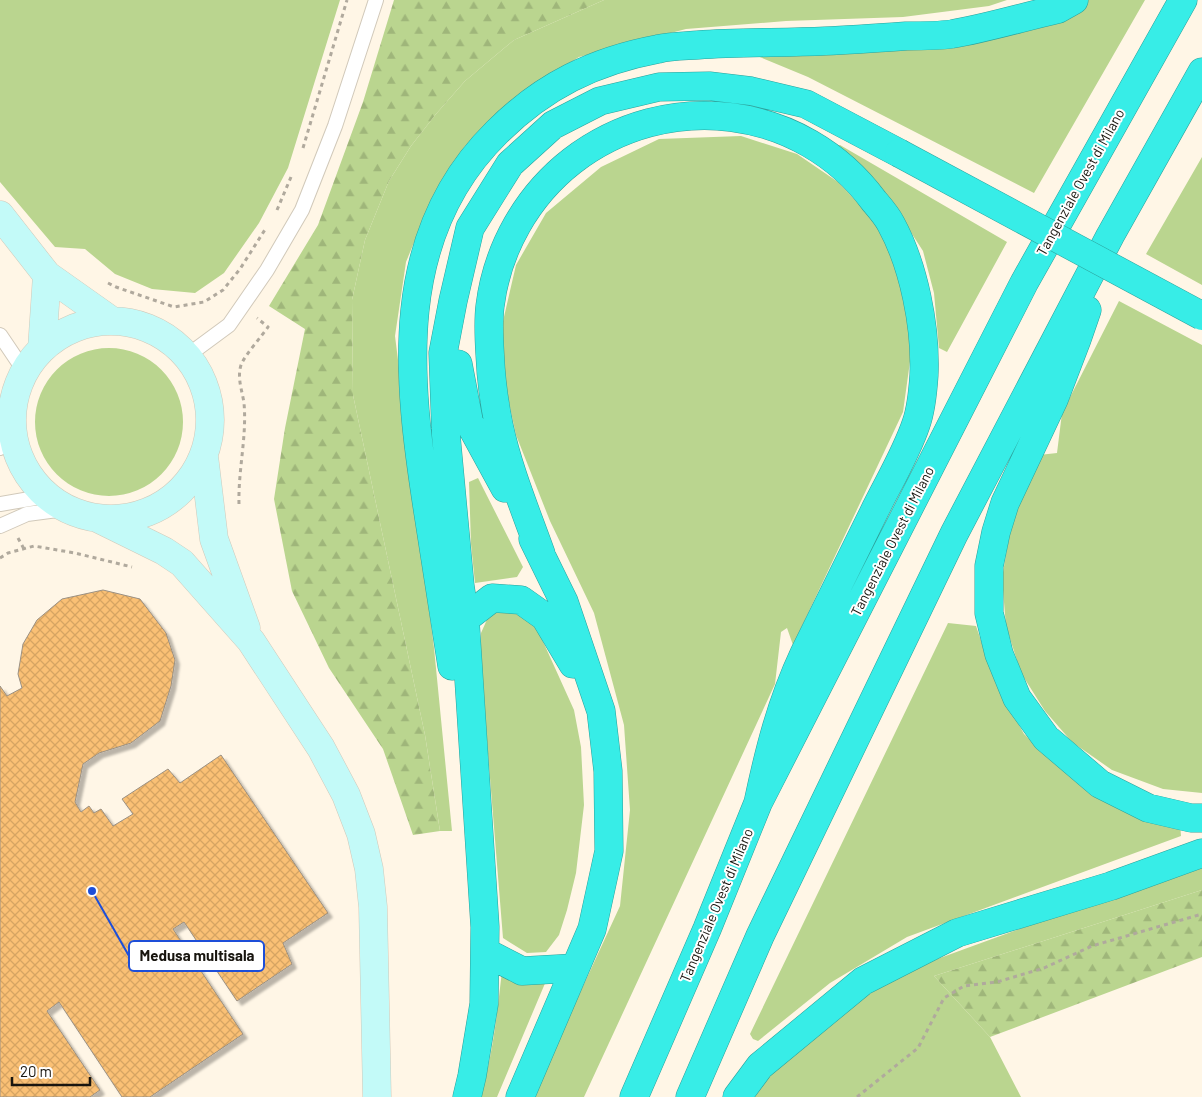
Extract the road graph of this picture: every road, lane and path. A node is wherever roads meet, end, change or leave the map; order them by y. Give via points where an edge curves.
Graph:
1 (347, 0) edge
2 (376, 0) edge
3 (1074, 0) edge
4 (1183, 0) edge
5 (1202, 72) edge
6 (300, 156) dead end
7 (293, 172) dead end
8 (275, 213) dead end
9 (0, 215) edge
10 (270, 221) dead end
11 (1110, 236) junction
12 (47, 275) junction
13 (102, 280) dead end
14 (453, 301) junction
15 (1202, 316) edge
16 (112, 321) junction
17 (268, 327) dead end
18 (0, 334) edge
19 (42, 349) junction
20 (187, 356) junction
21 (25, 372) junction
22 (6, 437) edge
23 (204, 456) junction
24 (56, 502) junction
25 (0, 504) edge
26 (239, 512) dead end
27 (98, 519) junction
28 (0, 526) edge
29 (541, 554) junction
30 (0, 558) edge
31 (136, 568) dead end
32 (465, 619) junction
33 (251, 641) junction
34 (601, 711) junction
35 (758, 803) junction
36 (1202, 818) edge
37 (478, 827) junction
38 (1202, 853) edge
39 (1202, 914) edge
40 (485, 952) junction
41 (575, 968) junction
42 (377, 1097) edge
43 (467, 1097) edge
44 (520, 1097) edge
45 (634, 1097) edge
46 (690, 1097) edge
47 (737, 1097) edge
48 (857, 1097) edge

1 - 6 path
2 - 20 lane via 335,126 302,210 267,270 229,325
3 - 37 highway via 1058,8 951,34 660,48 599,64 541,94 514,115 484,144 460,175 437,218 420,267 413,322 413,382 421,465
4 - 35 highway, Tangenziale Ovest di Milano via 1024,283
5 - 11 highway
7 - 8 path
9 - 12 street
10 - 13 path via 223,290 204,302 174,307
11 - 36 highway via 1057,390 1005,504 996,532 989,566 989,613 999,654 1017,698 1046,738 1100,784 1148,808
11 - 46 highway via 949,543 760,936
12 - 16 street
12 - 19 street
14 - 15 highway, bridge via 470,228 510,164 553,125 600,101 659,87 709,86 751,91 806,104
14 - 29 highway via 458,369 469,422
14 - 32 highway via 443,353 446,426
16 - 19 street via 86,324 62,334
16 - 20 street via 140,325 166,337
17 - 26 path via 241,364 239,382 245,421 238,487
18 - 21 lane
19 - 21 street
20 - 23 street via 202,378 210,404 210,430
21 - 22 street via 14,398
22 - 24 street via 29,477
23 - 27 street via 187,485 162,506 132,518
23 - 33 street via 214,539
24 - 25 lane
24 - 27 street
24 - 28 lane
27 - 33 street via 182,563
29 - 34 highway via 564,602
29 - 35 highway via 499,428 489,337 490,306 496,276 506,246 531,202 555,174 593,145 643,123 690,115 744,118 786,131 825,152 860,181 891,223 910,269 924,344 924,379 916,423 898,465 784,703 770,744
30 - 31 path via 34,546
32 - 34 highway via 492,598 521,600 545,617
32 - 37 highway
33 - 42 street via 321,748 346,795 361,834 373,907
34 - 41 highway via 608,771 609,851 592,928
35 - 45 highway, Tangenziale Ovest di Milano
37 - 40 highway
38 - 47 highway via 1111,886 957,933 863,981 760,1066
39 - 48 path via 1092,946 1044,968 997,982 964,986 944,998 918,1048
40 - 41 highway via 522,971
40 - 43 highway via 484,1004
41 - 44 highway

